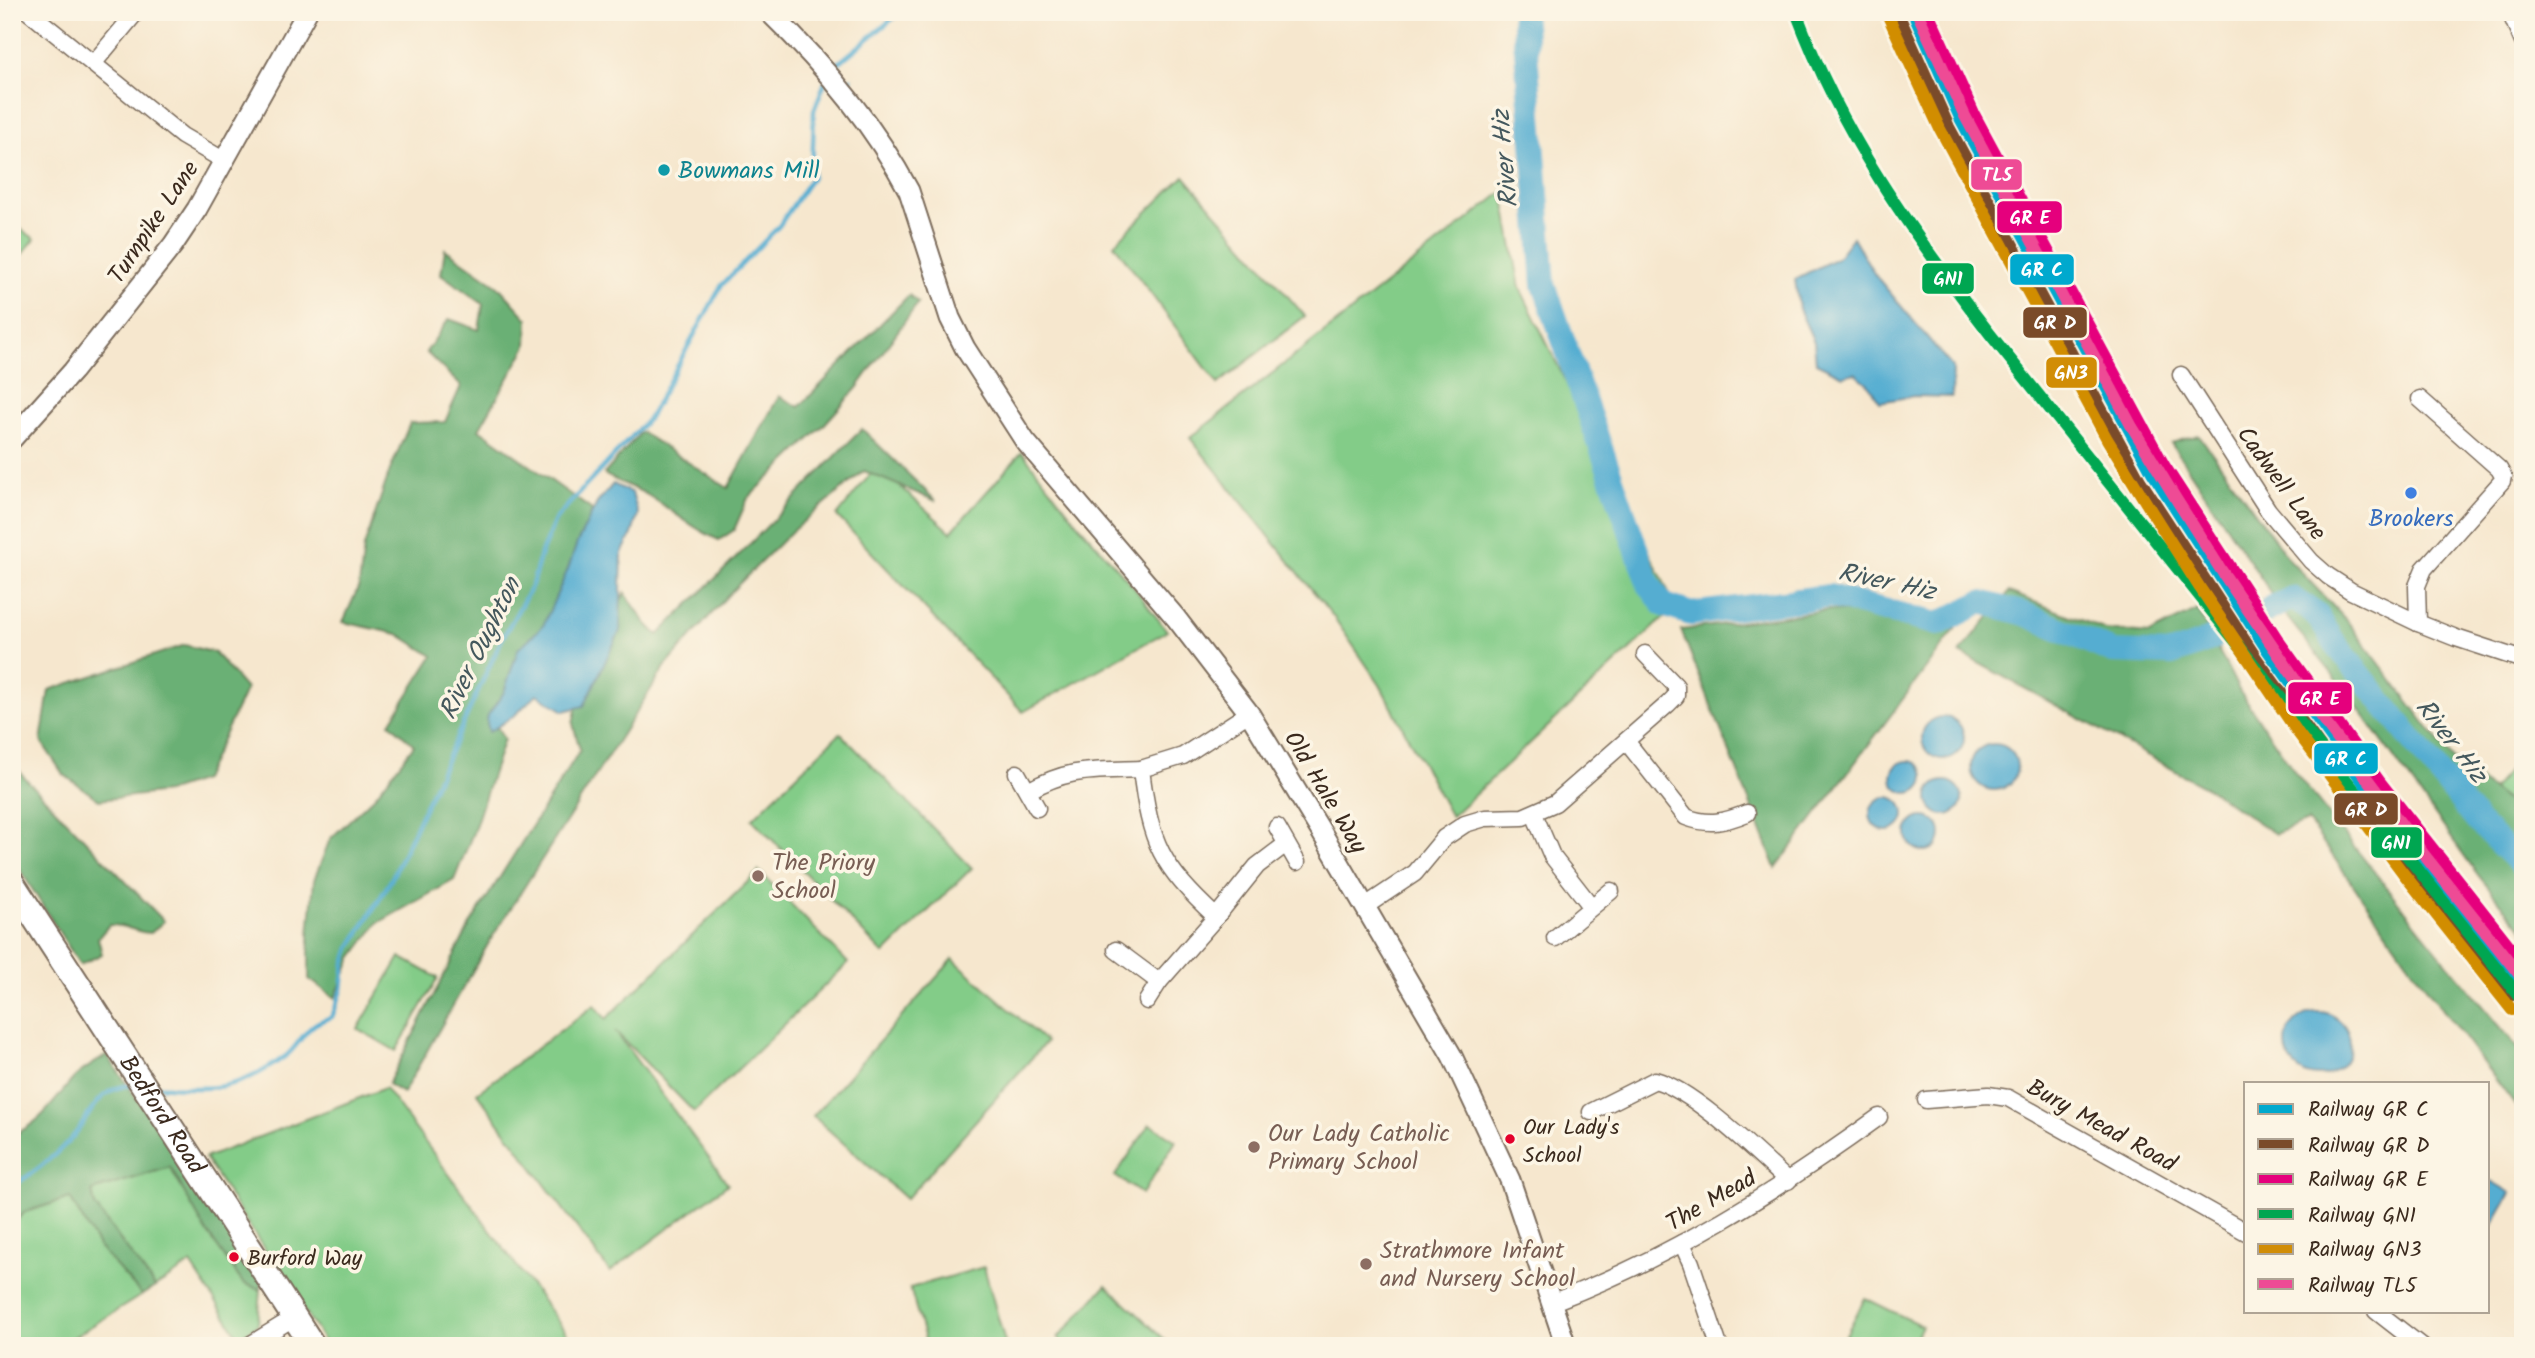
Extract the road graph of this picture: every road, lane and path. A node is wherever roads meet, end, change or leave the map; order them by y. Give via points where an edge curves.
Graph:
1 (29, 12) edge
2 (307, 12) edge
3 (769, 12) edge
4 (2510, 12) edge
5 (133, 16) dead end
6 (2523, 42) edge
7 (93, 64) junction
8 (223, 160) junction
9 (2181, 375) dead end
10 (2420, 399) dead end
11 (12, 439) edge
12 (2418, 623) junction
13 (1645, 654) dead end
14 (2522, 656) edge
15 (1249, 713) junction
16 (1626, 741) junction
17 (1142, 769) junction
18 (1017, 773) dead end
19 (1028, 791) junction
20 (1037, 808) dead end
21 (1747, 813) dead end
22 (1534, 814) junction
23 (1277, 828) dead end
24 (1286, 844) junction
25 (1297, 862) dead end
26 (12, 883) edge
27 (1611, 891) dead end
28 (1591, 906) junction
29 (1364, 907) junction
30 (1216, 917) junction
31 (1555, 938) dead end
32 (1116, 950) dead end
33 (1158, 982) junction
34 (1147, 1001) dead end
35 (1926, 1100) dead end
36 (1591, 1112) dead end
37 (1879, 1116) dead end
38 (1788, 1181) junction
39 (2244, 1231) edge
40 (1682, 1243) junction
41 (1553, 1302) junction
42 (2377, 1312) edge
43 (295, 1317) junction
44 (248, 1346) edge
45 (313, 1346) edge
46 (1566, 1346) edge
47 (1719, 1346) edge
48 (2421, 1346) edge

1 - 7 street
2 - 8 street, Turnpike Lane
3 - 15 street, Old Hale Way via 856,106 900,173 950,318 1025,441 1176,618
4 - 6 street
5 - 7 street
7 - 8 street via 182,136
8 - 11 street, Turnpike Lane via 166,255
9 - 12 street, Cadwell Lane via 2268,510 2311,561 2346,589
10 - 12 street via 2503,476 2424,569 2417,586
12 - 14 street, Cadwell Lane
13 - 16 street via 1676,686 1676,696
15 - 17 street via 1183,756
15 - 29 street, Old Hale Way
16 - 21 street via 1686,817 1712,823
16 - 22 street via 1564,796
17 - 19 street via 1070,773
17 - 30 street via 1150,826 1162,854 1185,888
18 - 19 street
19 - 20 street
22 - 28 street via 1552,856
22 - 29 street via 1465,824 1444,838 1415,873
23 - 24 street
24 - 25 street
24 - 30 street via 1257,866
26 - 43 main road, Bedford Road
27 - 28 street
28 - 31 street
29 - 41 street, Old Hale Way via 1457,1065 1515,1193
30 - 33 street
32 - 33 street
33 - 34 street
35 - 39 street, Bury Mead Road via 2008,1098
36 - 38 street via 1655,1080 1669,1084 1730,1129
37 - 38 street, The Mead
38 - 40 street, The Mead
40 - 41 street, The Mead via 1625,1273
40 - 47 street
41 - 46 street, Old Hale Way
42 - 48 street
43 - 44 street
43 - 45 main road, Bedford Road

